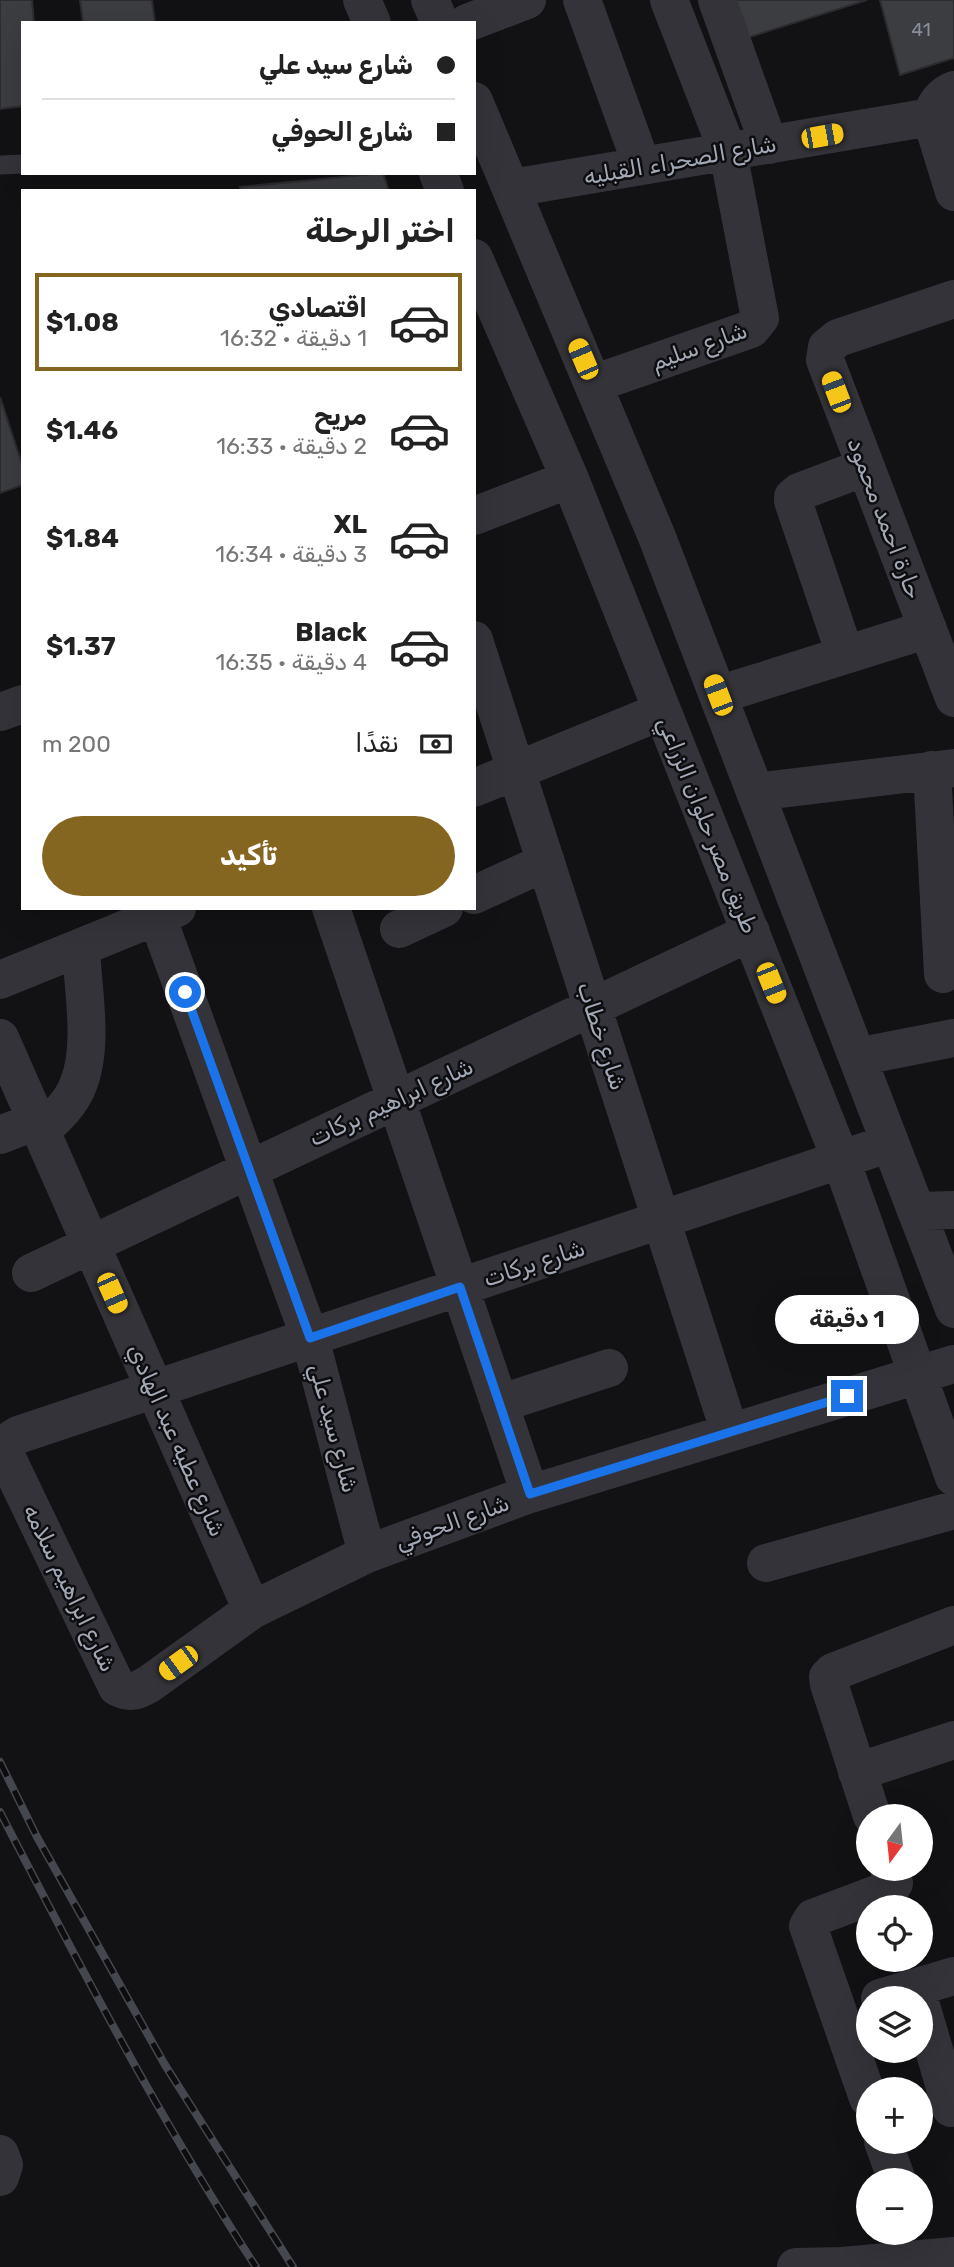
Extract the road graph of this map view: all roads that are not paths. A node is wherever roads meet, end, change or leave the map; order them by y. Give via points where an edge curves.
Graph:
1 (362, 0) edge
2 (430, 0) edge
3 (527, 0) edge
4 (582, 0) edge
5 (669, 0) edge
6 (717, 0) edge
7 (371, 21) edge
8 (439, 21) edge
9 (472, 21) edge
10 (946, 112) edge
11 (479, 122) edge
12 (769, 145) junction
13 (728, 152) junction
14 (21, 164) edge
15 (0, 165) edge
16 (642, 166) junction
17 (512, 188) junction
18 (954, 192) edge
19 (476, 268) edge
20 (954, 299) edge
21 (483, 301) edge
22 (593, 384) junction
23 (865, 467) junction
24 (570, 479) junction
25 (476, 515) edge
26 (657, 537) junction
27 (601, 556) junction
28 (928, 629) junction
29 (476, 646) edge
30 (845, 654) junction
31 (718, 695) junction
32 (954, 698) edge
33 (21, 705) edge
34 (662, 711) junction
35 (0, 712) edge
36 (943, 769) edge
37 (517, 771) junction
38 (476, 787) edge
39 (755, 792) junction
40 (546, 862) junction
41 (476, 894) edge
42 (332, 910) edge
43 (440, 910) edge
44 (163, 911) edge
45 (399, 929) dead end
46 (751, 932) junction
47 (80, 949) junction
48 (943, 974) dead end
49 (0, 980) edge
50 (593, 1006) junction
51 (0, 1038) edge
52 (954, 1038) edge
53 (857, 1057) junction
54 (396, 1100) junction
55 (38, 1126) junction
56 (0, 1135) edge
57 (890, 1143) junction
58 (841, 1160) junction
59 (249, 1169) junction
60 (954, 1210) edge
61 (916, 1211) junction
62 (662, 1220) junction
63 (91, 1244) junction
64 (31, 1273) dead end
65 (460, 1287) junction
66 (954, 1309) edge
67 (310, 1338) junction
68 (954, 1364) edge
69 (609, 1368) dead end
70 (918, 1375) junction
71 (155, 1390) junction
72 (499, 1405) junction
73 (730, 1433) junction
74 (18, 1436) joint
75 (954, 1477) edge
76 (530, 1494) junction
77 (954, 1510) edge
78 (367, 1554) junction
79 (766, 1563) dead end
80 (252, 1610) junction
81 (954, 1625) edge
82 (138, 1690) joint
83 (954, 1740) edge
84 (857, 1772) junction
85 (868, 1804) edge
86 (893, 1881) edge
87 (954, 1976) edge
88 (933, 1988) edge
89 (853, 2007) edge
90 (933, 2045) edge
91 (865, 2077) edge
92 (951, 2108) dead end
93 (0, 2154) edge
94 (0, 2177) edge
95 (931, 2249) edge
96 (796, 2267) edge

1 - 7 street
2 - 8 street
3 - 9 street
4 - 16 street
5 - 13 street
6 - 12 street
10 - 12 street, شارع الصحراء القبليه
10 - 18 street
11 - 17 street
12 - 13 street, شارع الصحراء القبليه
13 - 16 street, شارع الصحراء القبليه
13 - 22 street, شارع سليم via 760,314 758,323
14 - 15 lane
16 - 17 street, شارع الصحراء القبليه
17 - 22 street
19 - 21 street, طريق مصر حلوان الزراعي
20 - 23 street, حارة احمد محمود via 838,338 827,347 827,367
21 - 24 street, طريق مصر حلوان الزراعي
22 - 26 street
23 - 28 street, حارة احمد محمود
23 - 30 street via 793,497
24 - 25 street
24 - 27 street, طريق مصر حلوان الزراعي
26 - 27 street
26 - 31 street
27 - 34 street, طريق مصر حلوان الزراعي
28 - 30 street
28 - 32 street, حارة احمد محمود
29 - 37 street, شارع خطاب
30 - 31 street
31 - 39 street
33 - 35 street
34 - 37 street
34 - 46 street, طريق مصر حلوان الزراعي
36 - 39 street
36 - 48 street
37 - 38 street
37 - 40 street, شارع خطاب
39 - 53 street
40 - 41 street
40 - 50 street, شارع خطاب
42 - 54 street
43 - 45 street
44 - 47 street
44 - 59 street, شارع سيد علي
46 - 50 street, شارع ابراهيم بركات
46 - 58 street, طريق مصر حلوان الزراعي
47 - 49 street
47 - 55 street via 86,1058 78,1086 63,1111
50 - 54 street, شارع ابراهيم بركات
50 - 62 street, شارع خطاب
51 - 55 street, شارع عطيه عبد الهادي
52 - 53 street
53 - 57 street
54 - 59 street, شارع ابراهيم بركات
54 - 65 street
55 - 56 street
55 - 63 street, شارع عطيه عبد الهادي
57 - 58 street, شارع بركات
57 - 61 street
58 - 62 street, شارع بركات
58 - 70 street, طريق مصر حلوان الزراعي
59 - 63 street, شارع ابراهيم بركات
59 - 67 street, شارع سيد علي
60 - 61 street
61 - 66 street
62 - 65 street, شارع بركات
62 - 73 street, شارع خطاب
63 - 64 street, شارع ابراهيم بركات
63 - 71 street, شارع عطيه عبد الهادي
65 - 67 street, شارع بركات
65 - 72 street
67 - 71 street, شارع بركات
67 - 78 street, شارع سيد علي
68 - 70 street, شارع الحوفي
69 - 72 street
70 - 73 street, شارع الحوفي
70 - 75 street, طريق مصر حلوان الزراعي
71 - 74 street, شارع بركات
71 - 80 street, شارع عطيه عبد الهادي
72 - 76 street
73 - 76 street, شارع الحوفي
74 - 82 street, شارع ابراهيم سلامه via 9,1441 6,1456 117,1687 127,1692
76 - 78 street, شارع الحوفي
77 - 79 street
78 - 80 street, شارع الحوفي
80 - 82 street, شارع الحوفي
81 - 84 street via 828,1677
83 - 84 street
84 - 85 street
86 - 89 street via 890,1889 808,1922
87 - 88 street
89 - 91 street
90 - 92 street
93 - 94 street via 4,2169
95 - 96 street via 842,2266

